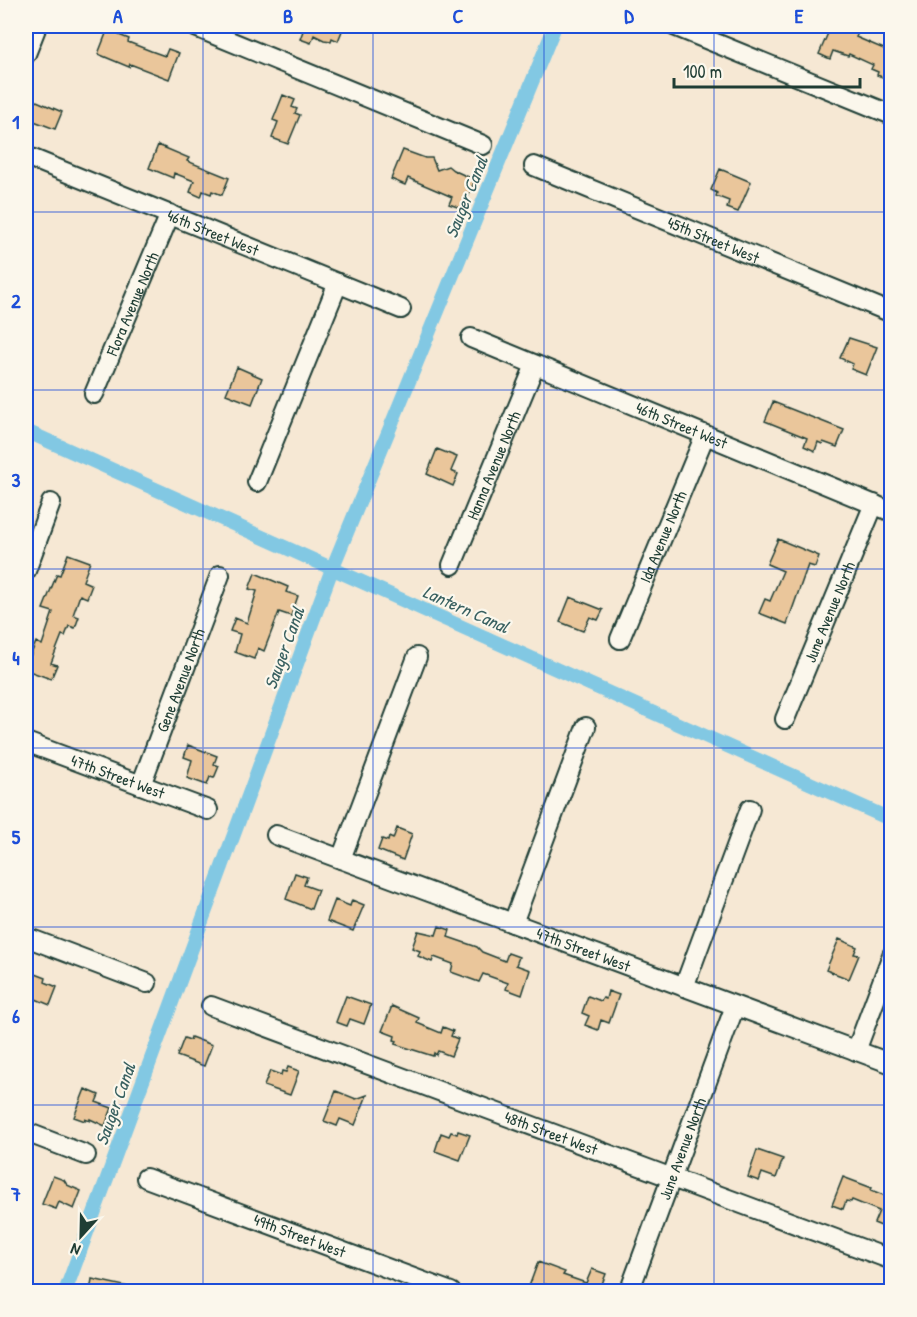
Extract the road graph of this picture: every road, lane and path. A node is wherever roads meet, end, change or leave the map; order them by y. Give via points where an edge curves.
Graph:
1 (38, 26) edge
2 (193, 26) edge
3 (674, 26) edge
4 (26, 54) edge
5 (891, 115) edge
6 (483, 145) dead end
7 (26, 156) edge
8 (534, 166) dead end
9 (170, 214) junction
10 (338, 283) junction
11 (401, 309) dead end
12 (891, 313) edge
13 (471, 338) dead end
14 (535, 365) junction
15 (94, 394) dead end
16 (705, 435) junction
17 (257, 482) dead end
18 (51, 503) dead end
19 (873, 504) junction
20 (891, 512) edge
21 (452, 565) dead end
22 (26, 571) edge
23 (220, 575) dead end
24 (620, 639) dead end
25 (417, 657) dead end
26 (785, 719) dead end
27 (586, 726) dead end
28 (26, 742) edge
29 (141, 785) junction
30 (750, 809) dead end
31 (208, 810) dead end
32 (276, 835) dead end
33 (341, 859) junction
34 (513, 923) junction
35 (26, 937) edge
36 (891, 955) edge
37 (147, 983) dead end
38 (684, 987) junction
39 (211, 1006) dead end
40 (735, 1006) junction
41 (856, 1051) junction
42 (891, 1064) edge
43 (26, 1132) edge
44 (86, 1155) dead end
45 (146, 1178) dead end
46 (672, 1178) junction
47 (891, 1260) edge
48 (451, 1292) edge
49 (629, 1292) edge

1 - 4 street
2 - 6 street
3 - 5 street
7 - 9 street, 46th Street West
8 - 12 street, 45th Street West
9 - 10 street, 46th Street West
9 - 15 street, Flora Avenue North
10 - 11 street, 46th Street West
10 - 17 street
13 - 14 street, 46th Street West
14 - 16 street, 46th Street West
14 - 21 street, Hanna Avenue North
16 - 19 street, 46th Street West
16 - 24 street, Ida Avenue North
18 - 22 street
19 - 20 street, 46th Street West
19 - 26 street, June Avenue North
23 - 29 street, Gene Avenue North
25 - 33 street
27 - 34 street
28 - 29 street, 47th Street West
29 - 31 street, 47th Street West
30 - 38 street
32 - 33 street, 47th Street West
33 - 34 street, 47th Street West
34 - 38 street, 47th Street West
35 - 37 street
36 - 41 street
38 - 40 street, 47th Street West
39 - 46 street, 48th Street West
40 - 41 street, 47th Street West
40 - 46 street, June Avenue North
41 - 42 street, 47th Street West
43 - 44 street
45 - 48 street, 49th Street West
46 - 47 street, 48th Street West
46 - 49 street, June Avenue North

